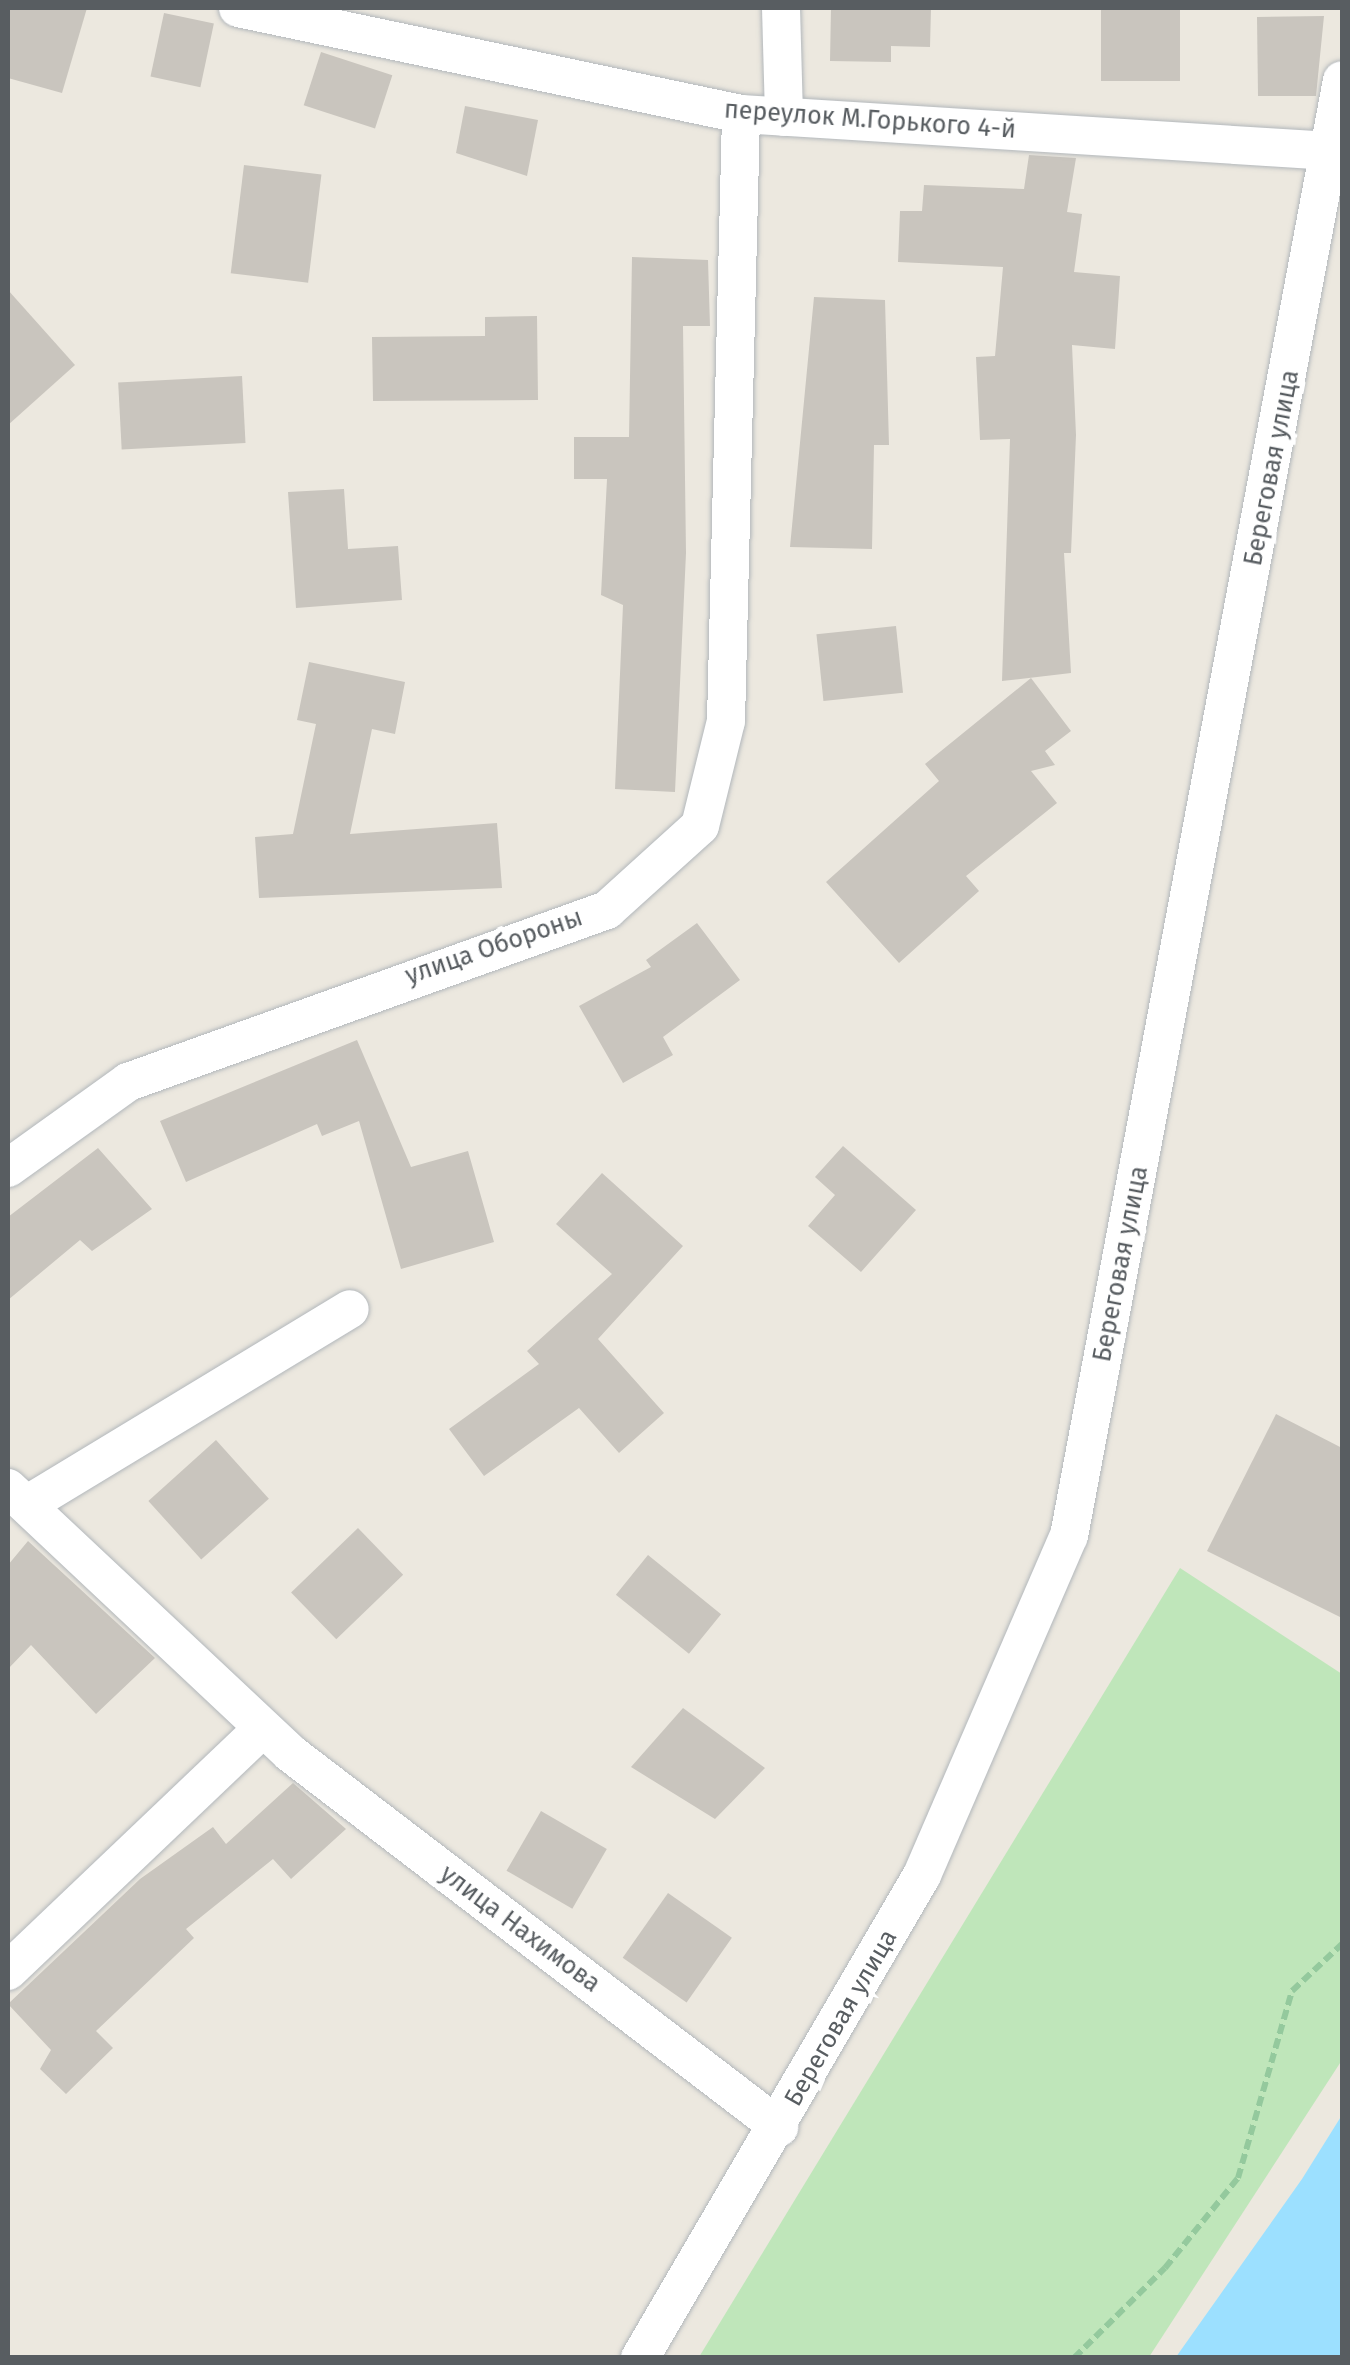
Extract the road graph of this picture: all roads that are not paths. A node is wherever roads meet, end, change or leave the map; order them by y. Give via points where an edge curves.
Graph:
1 (238, 8) edge
2 (781, 8) edge
3 (1342, 80) edge
4 (741, 114) junction
5 (784, 117) junction
6 (1337, 148) edge
7 (8, 1168) edge
8 (350, 1309) dead end
9 (18, 1496) edge
10 (262, 1729) junction
11 (8, 1971) edge
12 (779, 2127) junction
13 (640, 2358) edge

1 - 4 street, переулок М.Горького 4-й
2 - 5 street
3 - 6 street, Береговая улица
4 - 5 street, переулок М.Горького 4-й
4 - 7 street, улица Обороны via 726,721 700,826 606,910 128,1082
5 - 6 street, переулок М.Горького 4-й
6 - 12 street, Береговая улица via 1068,1536 922,1876
8 - 9 street
9 - 10 street, улица Нахимова
10 - 11 street
10 - 12 street, улица Нахимова
12 - 13 street, Береговая улица

